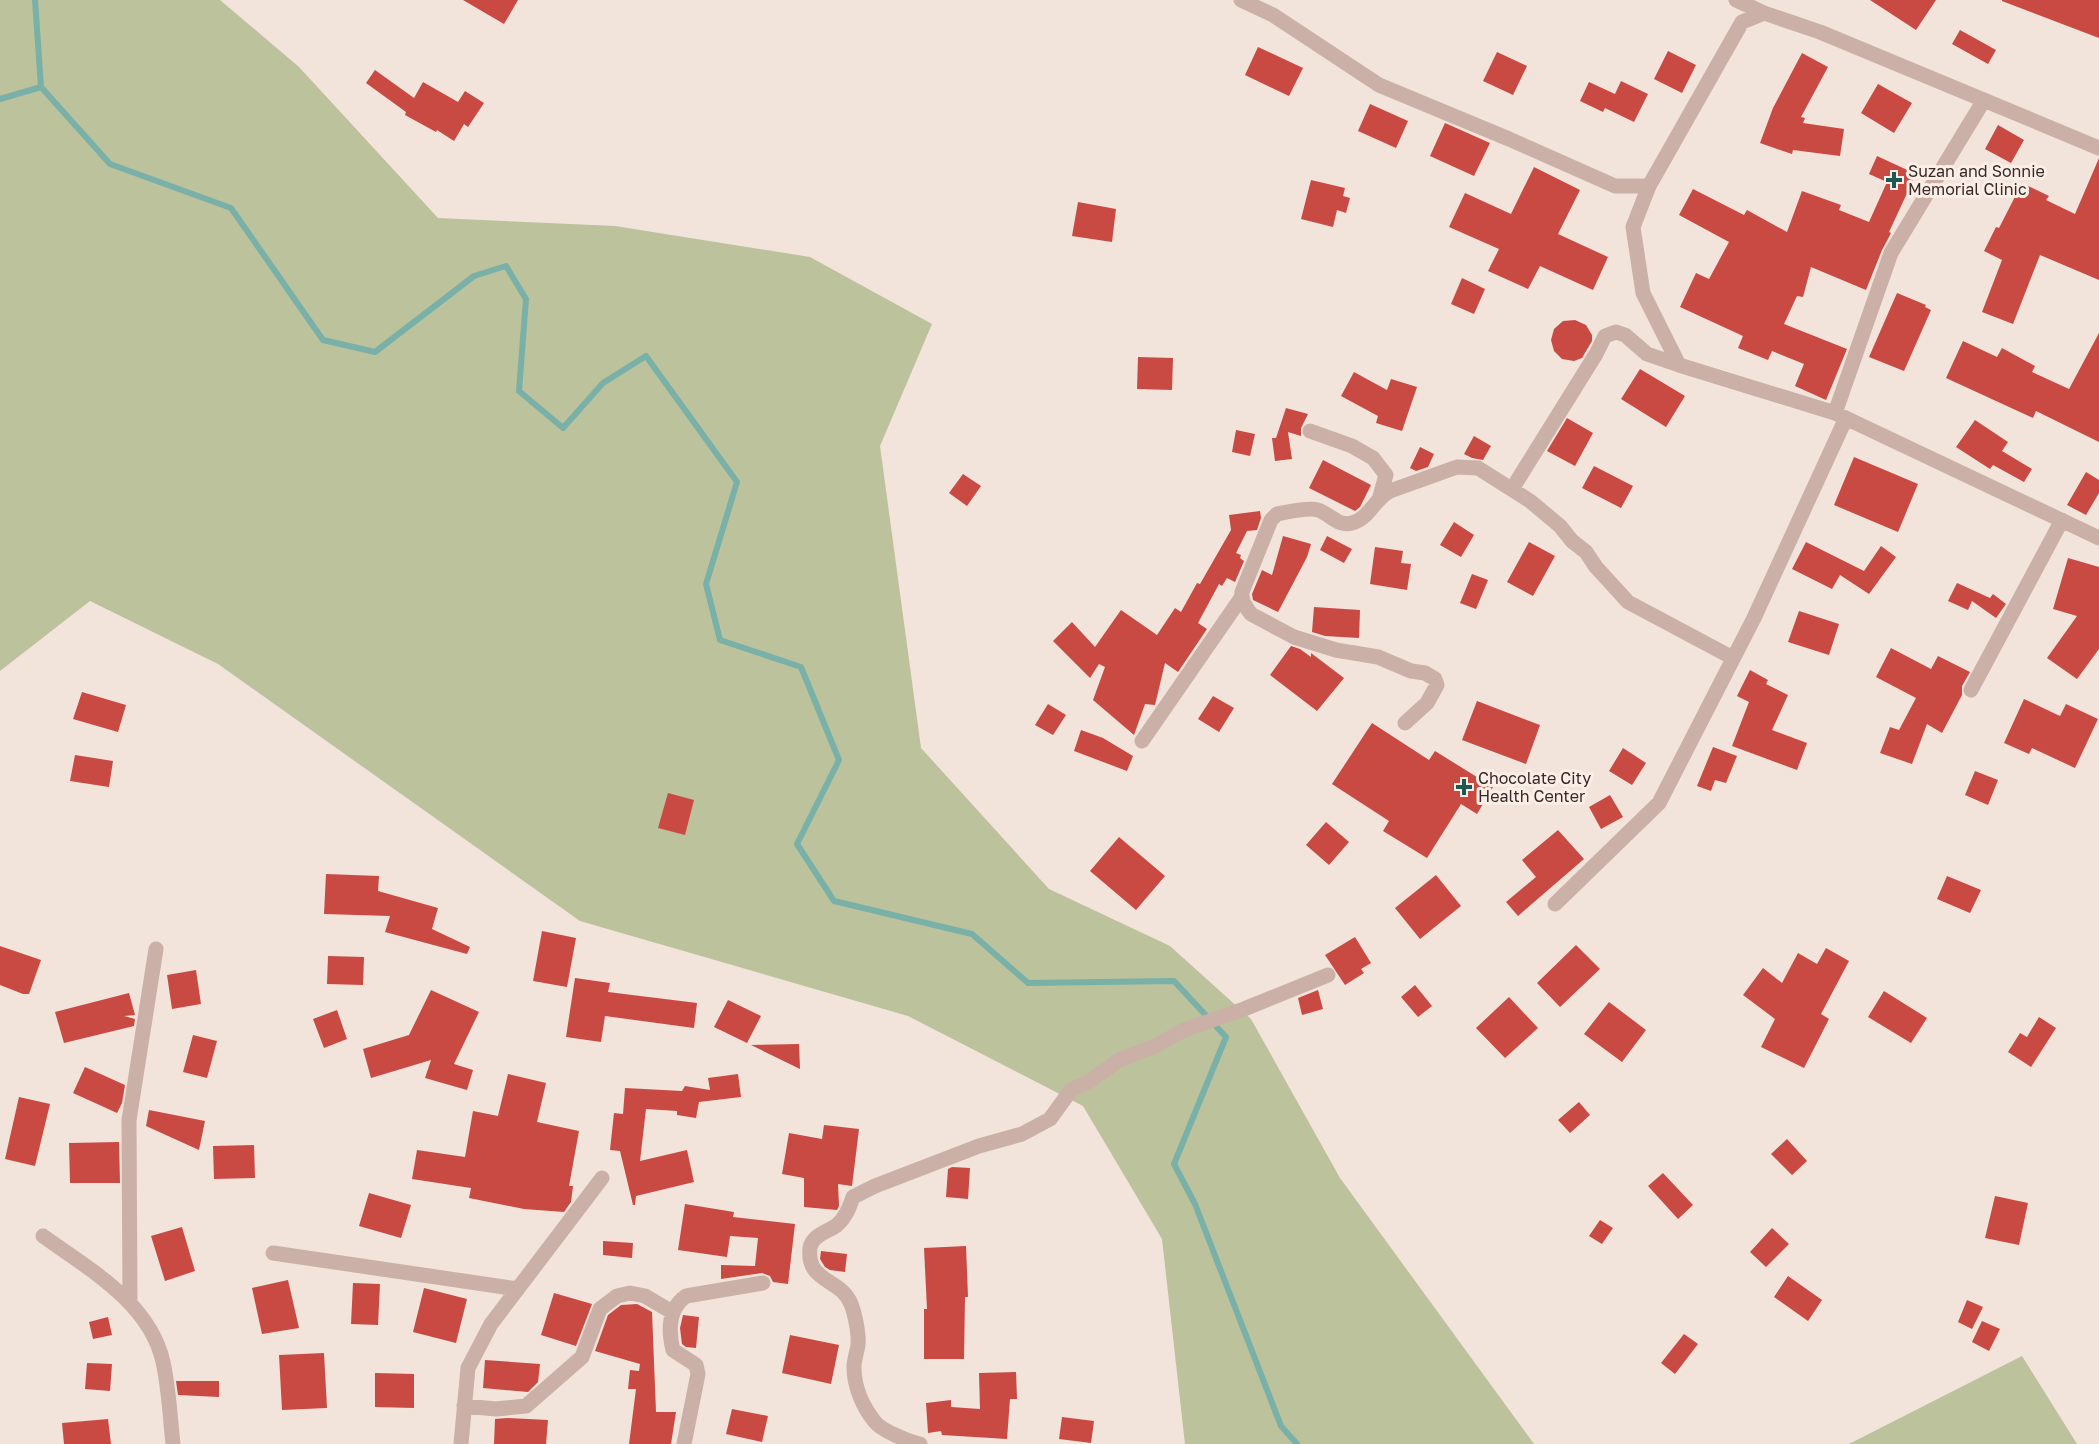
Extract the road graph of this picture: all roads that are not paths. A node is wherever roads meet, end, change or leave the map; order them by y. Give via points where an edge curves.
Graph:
1 (1241, 0) edge
2 (1736, 0) edge
3 (1764, 13) junction
4 (1984, 100) junction
5 (2099, 148) edge
6 (1649, 186) junction
7 (1679, 365) junction
8 (1841, 416) junction
9 (1310, 431) dead end
10 (1512, 489) junction
11 (1380, 496) junction
12 (2062, 520) junction
13 (2099, 538) edge
14 (1241, 598) junction
15 (1733, 658) junction
16 (1971, 690) dead end
17 (1405, 723) dead end
18 (1142, 741) dead end
19 (1556, 904) dead end
20 (156, 949) dead end
21 (1328, 975) dead end
22 (602, 1178) dead end
23 (43, 1236) dead end
24 (273, 1253) dead end
25 (763, 1283) dead end
26 (518, 1289) junction
27 (130, 1302) junction
28 (672, 1312) junction
29 (465, 1406) junction
30 (173, 1444) edge
31 (461, 1444) edge
32 (684, 1444) edge
33 (920, 1444) edge

1 - 6 street via 1273,15 1379,85 1615,186
2 - 3 street
3 - 4 street
3 - 6 street via 1742,22
4 - 5 street
4 - 8 street via 1891,253
6 - 7 street via 1633,227 1643,293
7 - 8 street
7 - 10 street via 1647,354 1625,334 1605,336
8 - 12 street
8 - 15 street
9 - 11 street via 1352,446 1372,458 1386,475
10 - 11 street via 1478,468 1457,467
10 - 15 street via 1560,526 1628,602
11 - 14 street via 1363,519 1350,524 1337,522 1317,509 1277,514 1271,520
12 - 13 street
12 - 16 street
14 - 17 street via 1251,614 1294,637 1378,657 1435,679 1433,695
14 - 18 street
15 - 19 street via 1659,803
20 - 27 street via 129,1120
21 - 33 street via 1184,1030 1119,1060 1071,1090 1050,1119 1022,1134 979,1146 853,1197 847,1214 814,1239 810,1247 812,1268 851,1302 858,1342 855,1386 876,1424
22 - 26 street
23 - 27 street
24 - 26 street
25 - 28 street via 686,1296
26 - 29 street via 491,1324 468,1368
27 - 30 street via 150,1330 163,1361
28 - 29 street via 645,1296 617,1296 600,1309 582,1357 526,1406
28 - 32 street via 673,1350 696,1365 698,1374
29 - 31 street

